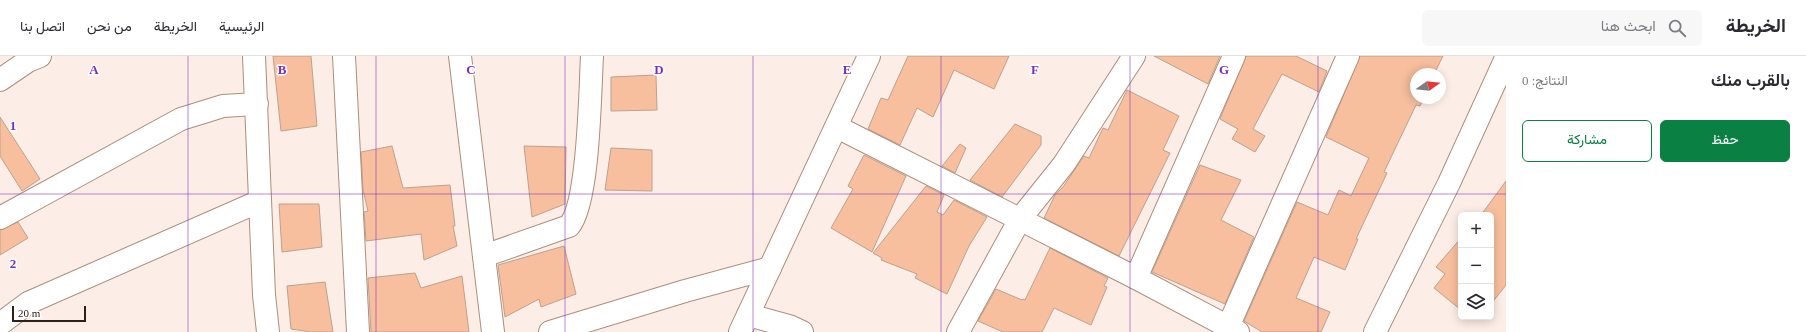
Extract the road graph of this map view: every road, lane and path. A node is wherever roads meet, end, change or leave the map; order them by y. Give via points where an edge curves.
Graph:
1 (40, 56) edge
2 (254, 56) edge
3 (344, 56) edge
4 (460, 56) edge
5 (592, 56) edge
6 (869, 56) edge
7 (1134, 56) edge
8 (1234, 56) edge
9 (1348, 56) edge
10 (1506, 58) edge
11 (0, 80) edge
12 (257, 104) junction
13 (837, 127) junction
14 (260, 201) junction
15 (0, 218) edge
16 (1020, 219) junction
17 (484, 256) junction
18 (770, 268) junction
19 (1136, 278) junction
20 (744, 323) edge
21 (0, 324) edge
22 (1380, 328) edge
23 (1233, 330) edge
24 (268, 332) edge
25 (358, 332) edge
26 (493, 332) edge
27 (550, 332) edge
28 (802, 332) edge
29 (958, 332) edge

1 - 11 street
2 - 12 street
3 - 25 street
4 - 17 street
5 - 17 street via 583,189 574,221 570,226
6 - 13 street
7 - 16 street via 1064,164
8 - 19 street
9 - 23 street
10 - 22 street
12 - 14 street
12 - 15 street via 223,106 180,119
13 - 16 street
13 - 18 street
14 - 21 street via 28,303
14 - 24 street
16 - 19 street
16 - 29 street
17 - 26 street
18 - 20 street
18 - 27 street
19 - 23 street
20 - 28 street via 789,326

